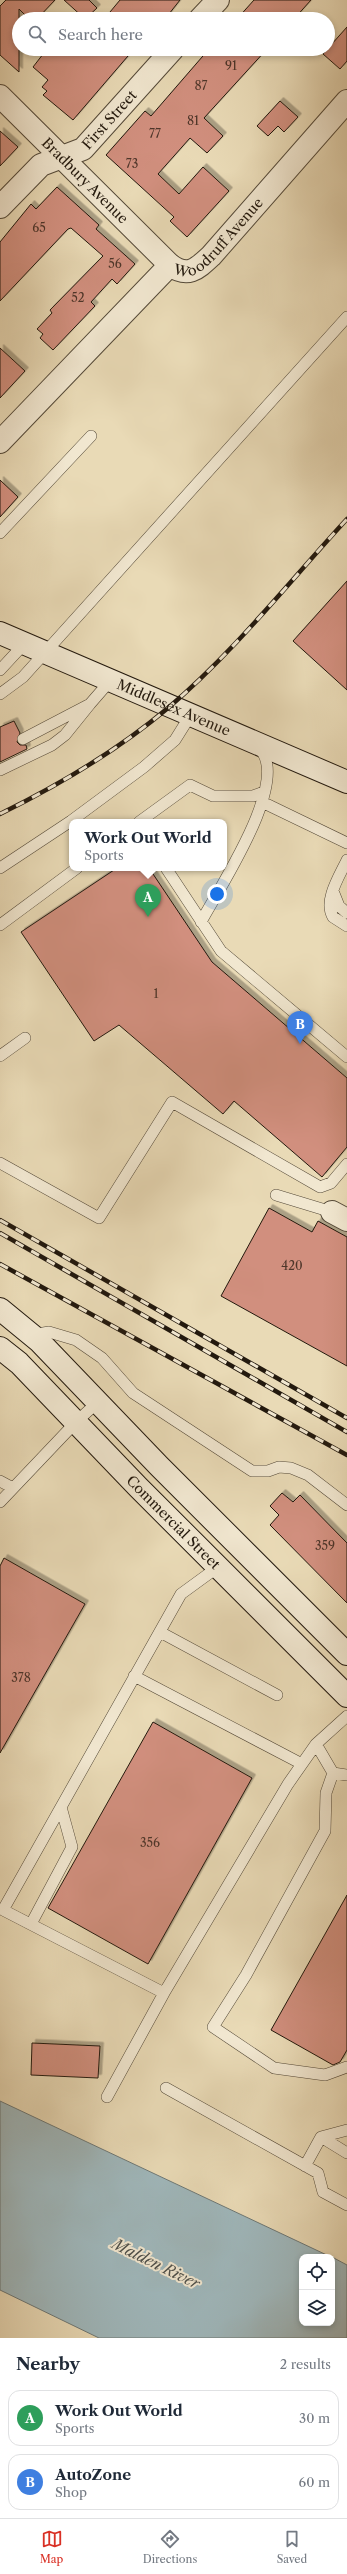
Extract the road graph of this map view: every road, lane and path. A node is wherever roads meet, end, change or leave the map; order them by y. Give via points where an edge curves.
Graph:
1 (218, 0) edge
2 (207, 12) edge
3 (167, 56) edge
4 (0, 96) edge
5 (347, 101) edge
6 (62, 156) junction
7 (0, 207) edge
8 (170, 265) junction
9 (347, 317) edge
10 (92, 436) dead end
11 (0, 442) edge
12 (0, 533) edge
13 (0, 633) edge
14 (34, 647) junction
15 (0, 670) edge
16 (110, 681) junction
17 (0, 694) edge
18 (90, 704) junction
19 (190, 716) junction
20 (23, 739) dead end
21 (251, 742) junction
22 (0, 770) edge
23 (347, 782) edge
24 (263, 797) junction
25 (74, 819) edge
26 (143, 819) edge
27 (69, 822) edge
28 (347, 843) edge
29 (347, 860) edge
30 (0, 868) edge
31 (73, 871) edge
32 (168, 871) edge
33 (333, 891) junction
34 (347, 913) edge
35 (201, 922) junction
36 (0, 925) edge
37 (347, 926) edge
38 (25, 1038) dead end
39 (0, 1056) edge
40 (347, 1057) edge
41 (0, 1163) edge
42 (347, 1164) edge
43 (276, 1195) dead end
44 (340, 1216) edge
45 (0, 1309) edge
46 (32, 1335) junction
47 (0, 1348) edge
48 (98, 1402) junction
49 (76, 1422) junction
50 (0, 1481) edge
51 (13, 1488) junction
52 (0, 1502) edge
53 (347, 1505) edge
54 (218, 1567) junction
55 (160, 1632) junction
56 (347, 1654) edge
57 (134, 1676) junction
58 (277, 1695) dead end
59 (347, 1696) edge
60 (347, 1716) edge
61 (316, 1744) junction
62 (302, 1764) junction
63 (333, 1773) junction
64 (347, 1775) edge
65 (61, 1807) junction
66 (30, 1924) junction
67 (164, 1993) junction
68 (347, 2067) edge
69 (166, 2088) dead end
70 (107, 2097) dead end
71 (347, 2130) edge
72 (321, 2137) junction
73 (347, 2152) edge
74 (305, 2166) junction
75 (347, 2205) edge

1 - 2 main road
3 - 6 main road, First Street via 84,149
4 - 6 main road, Bradbury Avenue
5 - 8 main road, Woodruff Avenue via 197,269 188,273
6 - 7 main road, First Street via 41,165
6 - 8 main road, Bradbury Avenue
8 - 11 main road, Woodruff Avenue
9 - 14 lane
10 - 12 lane
13 - 14 main road, Middlesex Avenue
14 - 15 lane
14 - 16 main road, Middlesex Avenue
14 - 17 lane via 23,677
16 - 18 lane
16 - 19 main road, Middlesex Avenue
18 - 20 lane
18 - 22 lane via 64,735 52,745
19 - 21 main road, Middlesex Avenue
19 - 25 lane via 175,740 144,767
21 - 23 main road, Middlesex Avenue
21 - 24 lane via 260,749 268,761 269,775
24 - 26 lane via 213,796 190,785
24 - 28 lane
24 - 35 lane via 260,814
27 - 30 lane
29 - 33 lane
31 - 36 lane
32 - 35 lane
33 - 34 lane via 339,906
33 - 37 lane via 330,913
35 - 40 lane via 221,951 235,964
38 - 39 lane
41 - 42 lane via 99,1218 172,1102 320,1187 331,1183
43 - 44 lane
45 - 46 main road
46 - 48 main road
46 - 53 lane via 49,1332 76,1340 102,1358 133,1393 252,1472 279,1467 291,1468 308,1475
47 - 49 main road, Commercial Street via 19,1363
48 - 49 lane
48 - 56 main road
49 - 51 lane
49 - 54 main road, Commercial Street
50 - 51 lane
51 - 52 lane
54 - 55 lane via 181,1594
54 - 59 main road, Commercial Street
55 - 57 lane
55 - 58 lane
57 - 62 lane
57 - 65 lane
60 - 61 lane
61 - 62 lane
61 - 63 lane
62 - 67 lane
63 - 64 lane
63 - 68 lane via 326,1793 325,1831 246,1975 213,2027 274,2068 325,2075
65 - 66 lane via 72,1847
65 - 66 lane via 3,1910
66 - 67 lane
67 - 70 lane
69 - 74 lane
71 - 72 lane
72 - 73 lane
72 - 74 lane
74 - 75 lane via 318,2173 324,2192

